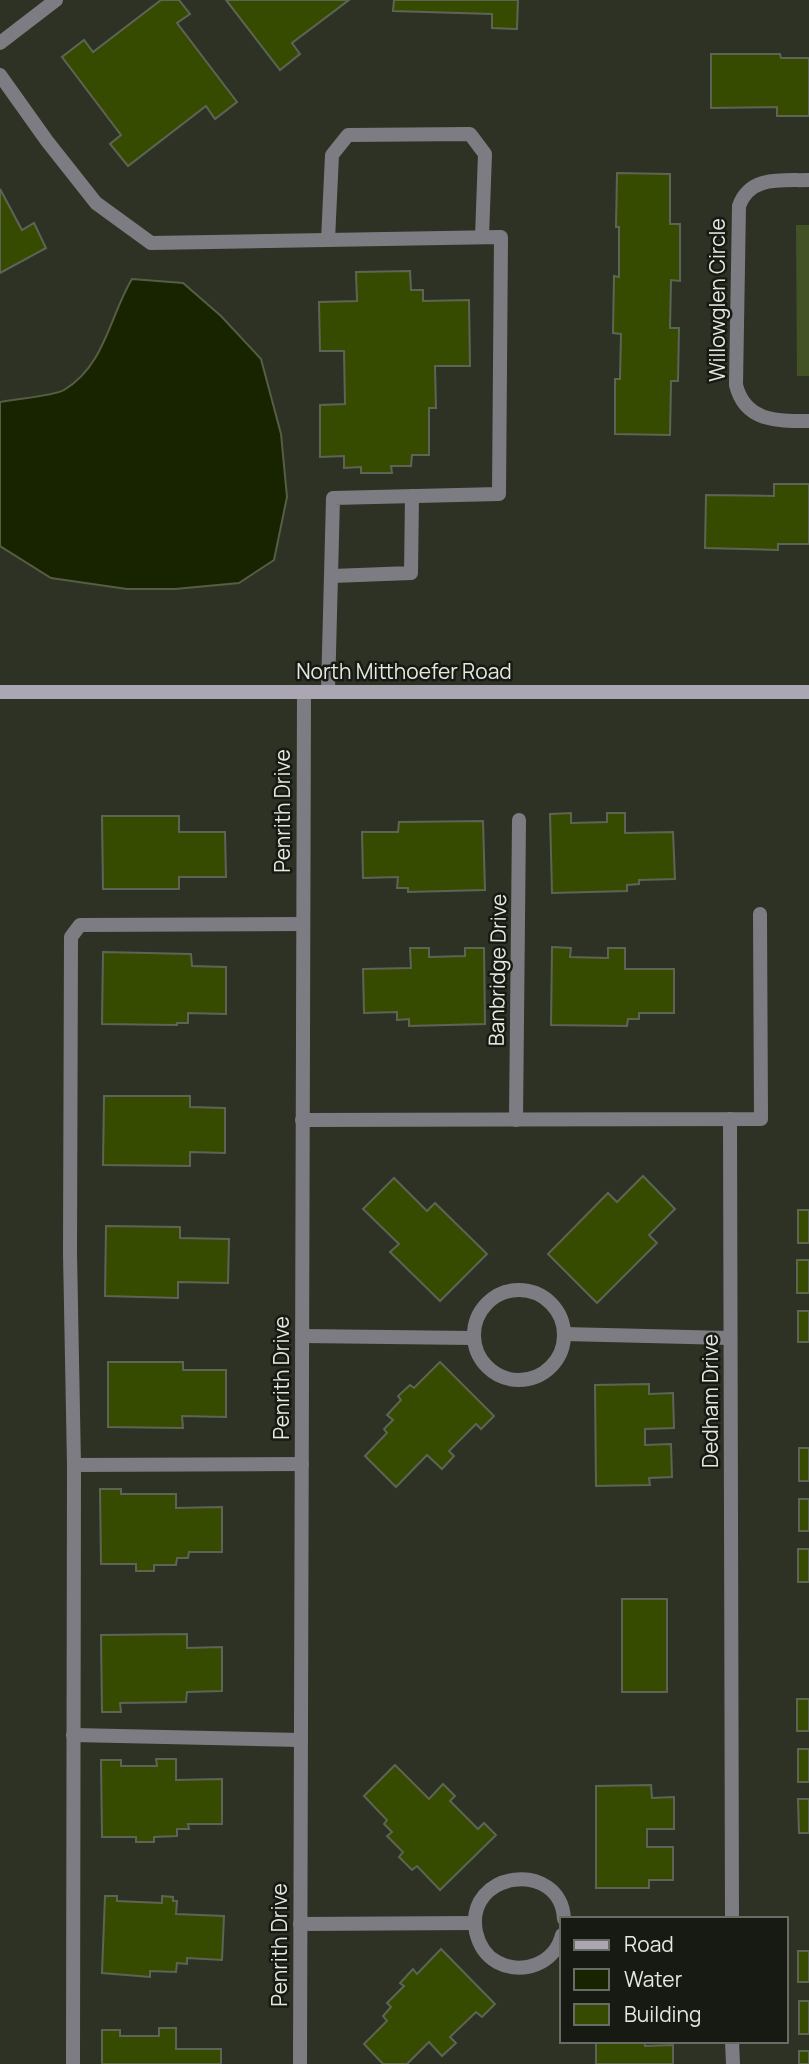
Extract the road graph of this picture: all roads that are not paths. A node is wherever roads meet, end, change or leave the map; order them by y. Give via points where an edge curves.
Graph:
1 (56, 0) edge
2 (0, 43) edge
3 (0, 75) edge
4 (809, 180) edge
5 (482, 237) junction
6 (328, 240) junction
7 (809, 421) edge
8 (412, 496) junction
9 (332, 576) junction
10 (328, 691) junction
11 (0, 692) edge
12 (304, 692) junction
13 (809, 692) edge
14 (519, 820) dead end
15 (761, 914) dead end
16 (303, 924) junction
17 (730, 1119) junction
18 (302, 1120) junction
19 (516, 1120) junction
20 (564, 1334) junction
21 (302, 1336) junction
22 (473, 1338) junction
23 (730, 1338) junction
24 (302, 1464) junction
25 (74, 1465) junction
26 (73, 1735) junction
27 (301, 1740) junction
28 (563, 1917) edge
29 (732, 1917) edge
30 (474, 1923) junction
31 (300, 1924) junction
32 (560, 1939) edge
33 (733, 2043) edge
34 (74, 2064) edge
35 (300, 2064) edge
36 (733, 2064) edge

1 - 2 street
3 - 6 street via 96,202 151,243
4 - 7 street, Willowglen Circle via 759,183 739,206 736,386 755,414 777,421
5 - 6 street
5 - 6 street via 485,154 470,134 348,135 332,155
5 - 8 street via 500,237 499,494
8 - 9 street via 411,573
8 - 9 street via 333,498
9 - 10 street
10 - 12 main road, North Mitthoefer Road
10 - 13 main road, North Mitthoefer Road
11 - 12 main road, North Mitthoefer Road
12 - 16 street, Penrith Drive
14 - 19 street, Banbridge Drive
15 - 17 street via 761,1119
16 - 18 street, Penrith Drive
16 - 25 street via 80,925 71,937
17 - 19 street
17 - 23 street, Dedham Drive
18 - 19 street
18 - 21 street, Penrith Drive
20 - 22 street via 555,1363 528,1380 498,1376 477,1353
20 - 22 street via 562,1320 545,1297 517,1289 486,1304
20 - 23 street
21 - 22 street
21 - 24 street, Penrith Drive
23 - 29 street, Dedham Drive
24 - 25 street
24 - 27 street, Penrith Drive
25 - 26 street
26 - 27 street
26 - 34 street
27 - 31 street, Penrith Drive
28 - 30 street via 558,1899 548,1888 522,1878 507,1880 483,1896
30 - 31 street
30 - 32 street via 485,1952 510,1967 539,1964 551,1955
31 - 35 street, Penrith Drive
33 - 36 street

